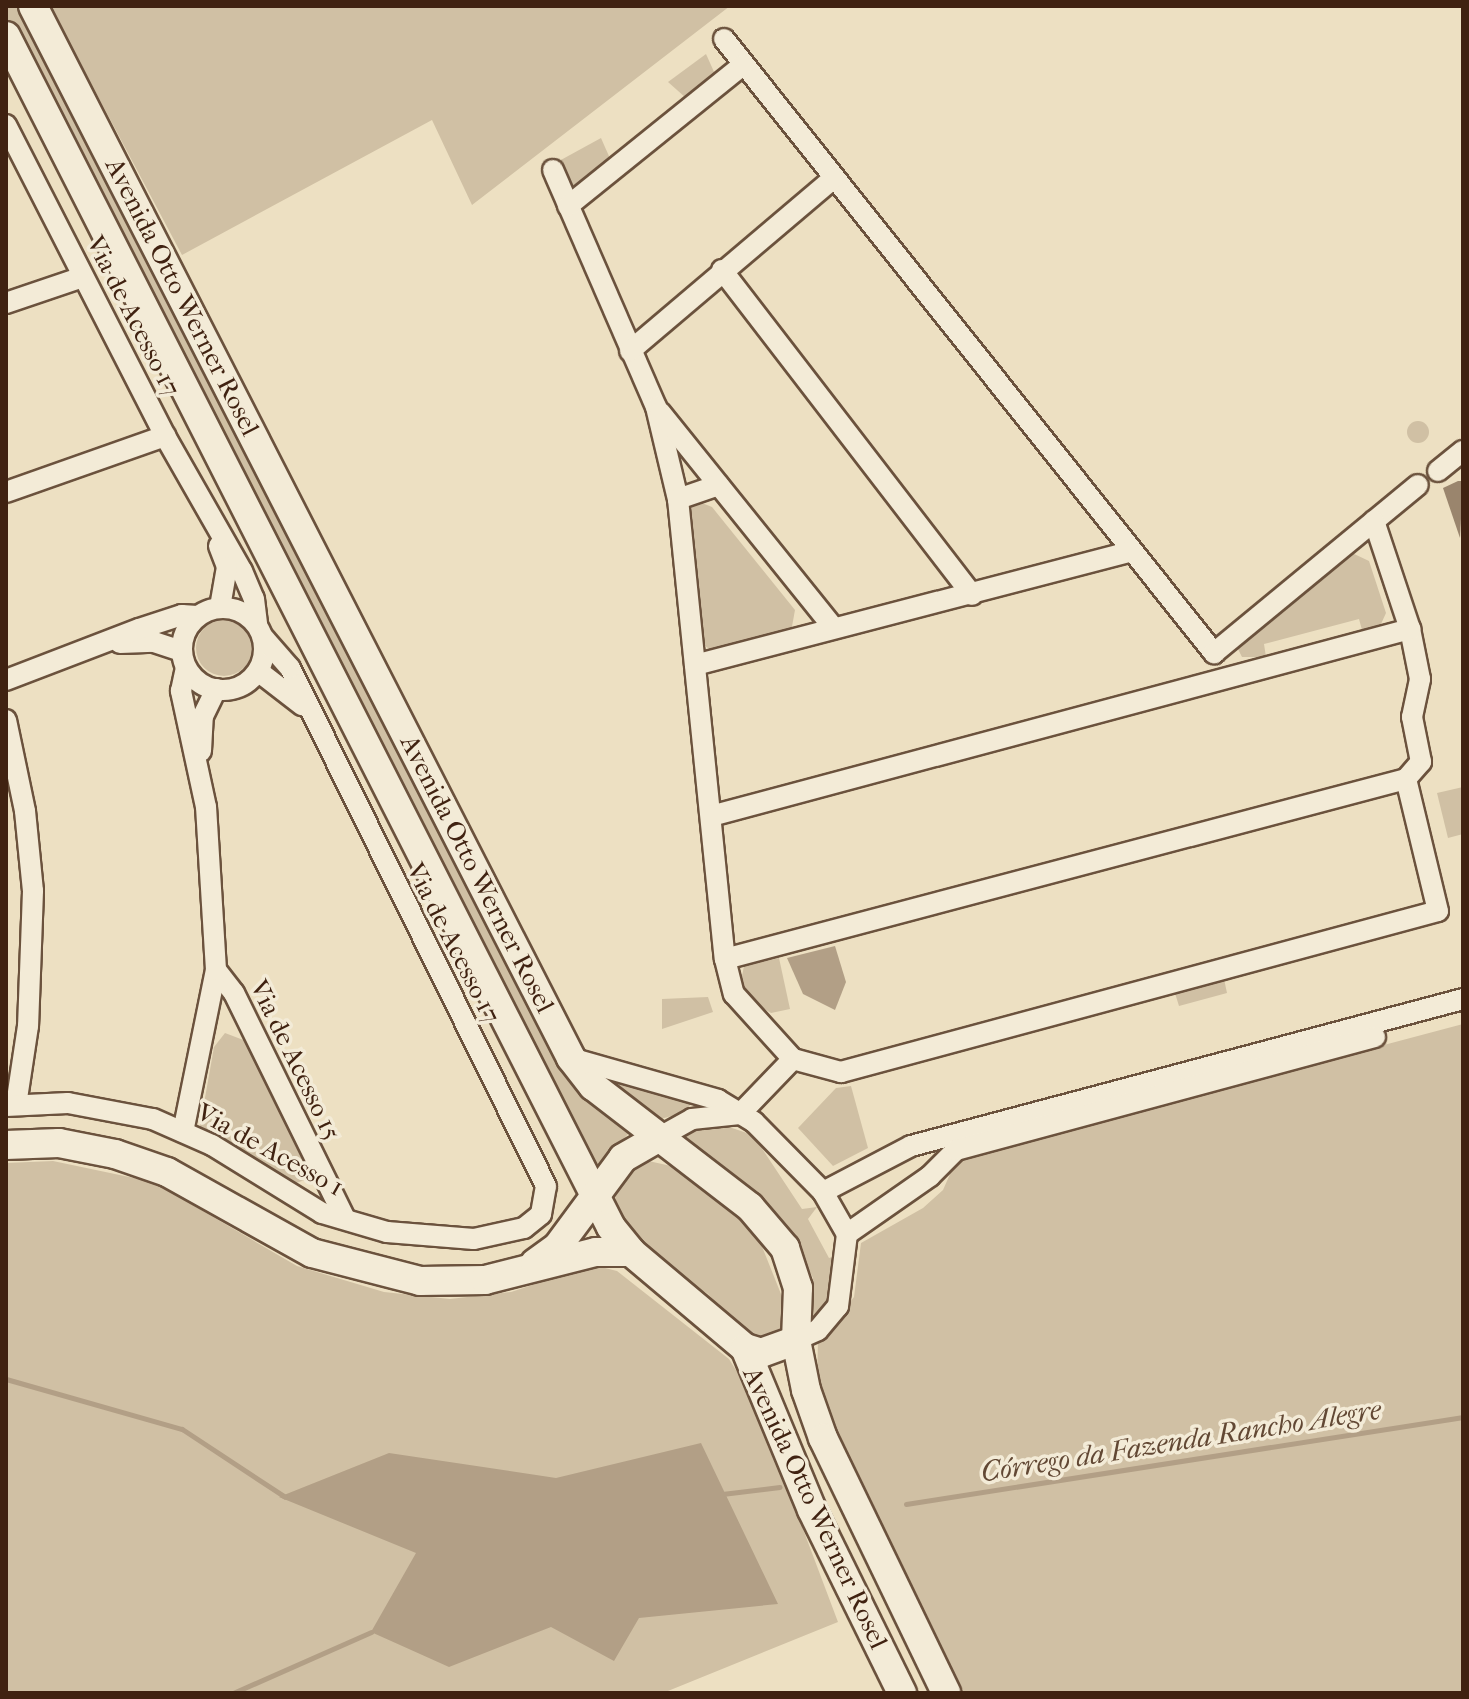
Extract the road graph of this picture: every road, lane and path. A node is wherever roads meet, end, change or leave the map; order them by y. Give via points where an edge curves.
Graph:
1 (33, 6) edge
2 (6, 36) edge
3 (724, 39) dead end
4 (743, 65) junction
5 (6, 125) edge
6 (553, 170) dead end
7 (833, 179) junction
8 (568, 206) junction
9 (722, 270) junction
10 (83, 277) junction
11 (6, 303) edge
12 (630, 351) junction
13 (656, 407) junction
14 (165, 436) junction
15 (1463, 451) edge
16 (1438, 471) dead end
17 (719, 485) junction
18 (1418, 485) dead end
19 (6, 492) edge
20 (678, 499) junction
21 (1374, 521) junction
22 (216, 530) junction
23 (1130, 552) junction
24 (972, 595) junction
25 (220, 607) junction
26 (197, 616) junction
27 (833, 627) junction
28 (1410, 629) junction
29 (260, 631) junction
30 (104, 645) junction
31 (1214, 653) junction
32 (184, 660) junction
33 (695, 665) junction
34 (258, 671) junction
35 (1231, 677) junction
36 (6, 680) edge
37 (216, 689) junction
38 (305, 707) junction
39 (6, 720) edge
40 (199, 771) junction
41 (1406, 779) junction
42 (711, 816) junction
43 (725, 959) junction
44 (216, 970) junction
45 (1463, 999) edge
46 (1463, 1013) edge
47 (571, 1058) junction
48 (793, 1059) junction
49 (11, 1105) edge
50 (740, 1114) junction
51 (183, 1132) junction
52 (658, 1138) junction
53 (6, 1145) edge
54 (911, 1146) junction
55 (930, 1176) junction
56 (823, 1192) junction
57 (596, 1198) junction
58 (544, 1204) joint
59 (345, 1219) junction
60 (847, 1234) junction
61 (631, 1252) junction
62 (518, 1274) junction
63 (796, 1340) junction
64 (745, 1348) junction
65 (902, 1693) edge
66 (946, 1693) edge

1 - 47 street, Avenida Otto Werner Rosel
2 - 57 street, Avenida Otto Werner Rosel
3 - 4 street
4 - 7 street
4 - 8 street
5 - 10 street, Via de Acesso 17
6 - 8 street
7 - 9 street
7 - 23 street
8 - 12 street
9 - 12 street
9 - 24 street
10 - 11 street
10 - 14 street, Via de Acesso 17
12 - 13 street
13 - 17 street
13 - 20 street
14 - 19 street
14 - 22 street, Via de Acesso 17
15 - 16 street
17 - 20 street
17 - 27 street
18 - 21 street
20 - 33 street
21 - 28 street
21 - 31 street
22 - 25 street, Via de Acesso 17 via 227,567
22 - 29 street, Via de Acesso 17 via 254,599
23 - 24 street
23 - 31 street
24 - 27 street
25 - 26 street
25 - 29 street via 247,614
26 - 30 street via 182,615
26 - 32 street via 183,638
27 - 33 street
28 - 35 street
28 - 41 street via 1420,679 1412,717 1421,762
29 - 34 street
29 - 38 street, Via de Acesso 17 via 290,668
30 - 32 street via 144,641
30 - 36 street
31 - 35 street
32 - 37 street
32 - 40 street, Via de Acesso 15 via 181,691
33 - 42 street
34 - 37 street via 240,687
34 - 38 street, Via de Acesso 17
35 - 42 street
37 - 40 street, Via de Acesso 15 via 203,716
38 - 58 street, Via de Acesso 17 via 546,1186
39 - 49 street via 25,811 33,891 28,1026
40 - 44 street, Via de Acesso 15 via 210,845
41 - 43 street
41 - 48 street via 1438,911 841,1072
42 - 43 street
43 - 48 street via 734,994
44 - 51 street, Via de Acesso 15
44 - 59 street, Via de Acesso 15 via 234,993
45 - 54 street
46 - 55 street via 956,1150
47 - 50 street via 692,1089
47 - 52 street, Avenida Otto Werner Rosel via 593,1086
48 - 50 street
49 - 51 street, Via de Acesso 1 via 68,1103 112,1109
50 - 52 street via 692,1119
50 - 56 street
51 - 59 street, Via de Acesso 1 via 299,1202
52 - 57 street via 623,1158
52 - 63 street, Avenida Otto Werner Rosel via 722,1182 785,1248 798,1288
53 - 62 street via 59,1143 115,1154 167,1172 303,1249 385,1275 452,1282
54 - 55 street via 926,1147 935,1156
54 - 56 street
55 - 60 street
56 - 60 street
57 - 61 street, Avenida Otto Werner Rosel
57 - 62 street via 558,1246
58 - 59 street, Via de Acesso 1 via 524,1228 474,1239 427,1238
60 - 63 street via 838,1306 818,1330
61 - 62 street via 596,1252
61 - 64 street, Avenida Otto Werner Rosel
63 - 64 street via 761,1353
63 - 66 street, Avenida Otto Werner Rosel via 823,1438
64 - 65 street, Avenida Otto Werner Rosel via 812,1510

